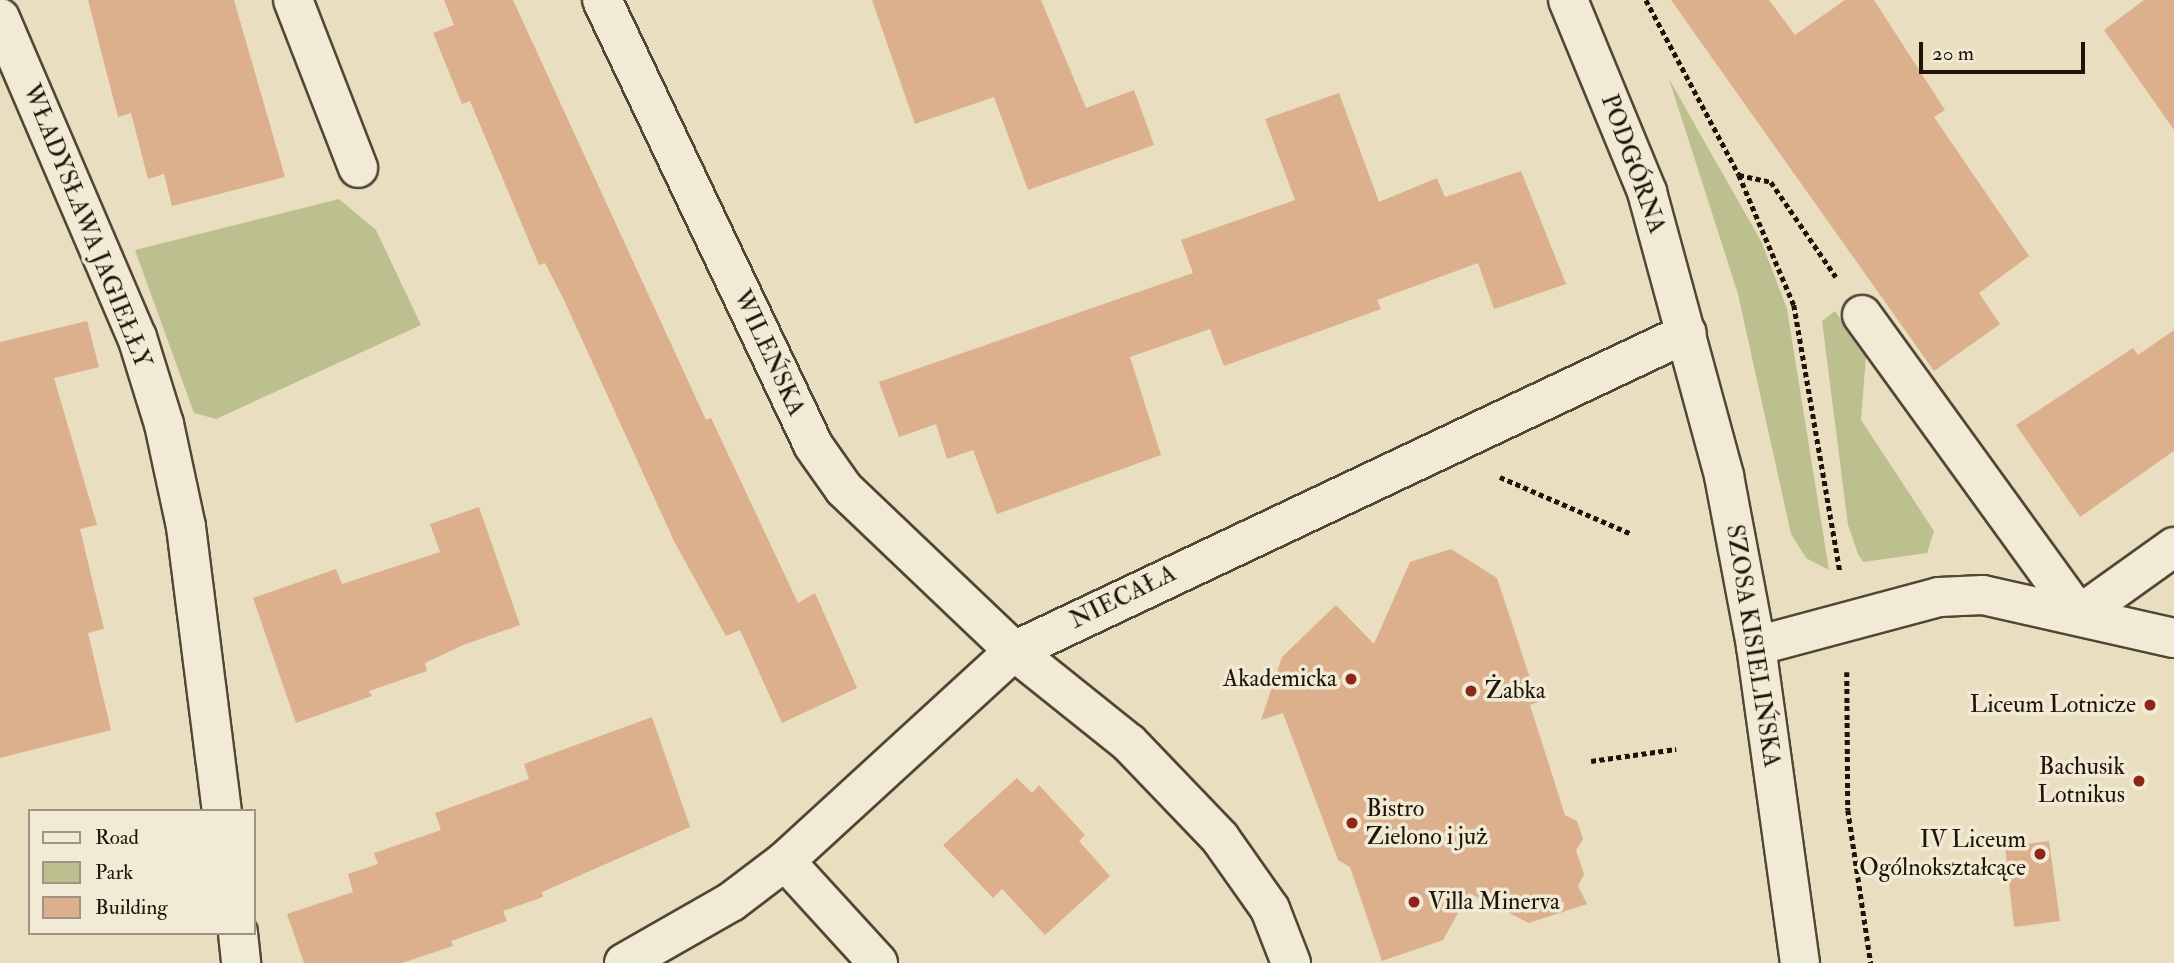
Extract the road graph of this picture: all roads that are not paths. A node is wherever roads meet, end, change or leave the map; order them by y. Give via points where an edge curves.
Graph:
1 (293, 0) edge
2 (602, 0) edge
3 (1568, 0) edge
4 (0, 18) edge
5 (358, 168) dead end
6 (1862, 315) road end
7 (1688, 333) junction
8 (2174, 547) edge
9 (2079, 615) junction
10 (2174, 638) edge
11 (1756, 646) junction
12 (1014, 651) junction
13 (222, 809) edge
14 (785, 861) junction
15 (238, 935) edge
16 (242, 963) edge
17 (624, 963) edge
18 (878, 963) edge
19 (1292, 963) edge
20 (1800, 963) edge

1 - 5 street
2 - 12 street, WILEŃSKA via 813,445 844,489
3 - 7 street, PODGÓRNA via 1647,192
4 - 13 street, WŁADYSŁAWA JAGIEŁŁY via 137,337 164,424 186,527
6 - 9 street
7 - 11 street, SZOSA KISIELIŃSKA via 1724,476
7 - 12 street, NIECAŁA
8 - 9 street
9 - 10 street
9 - 11 street via 1983,595 1938,597
11 - 20 street, SZOSA KISIELIŃSKA
12 - 14 street, NIECAŁA
12 - 19 street via 1129,743 1220,838 1270,909
14 - 17 street, NIECAŁA via 731,902
14 - 18 street
15 - 16 street

